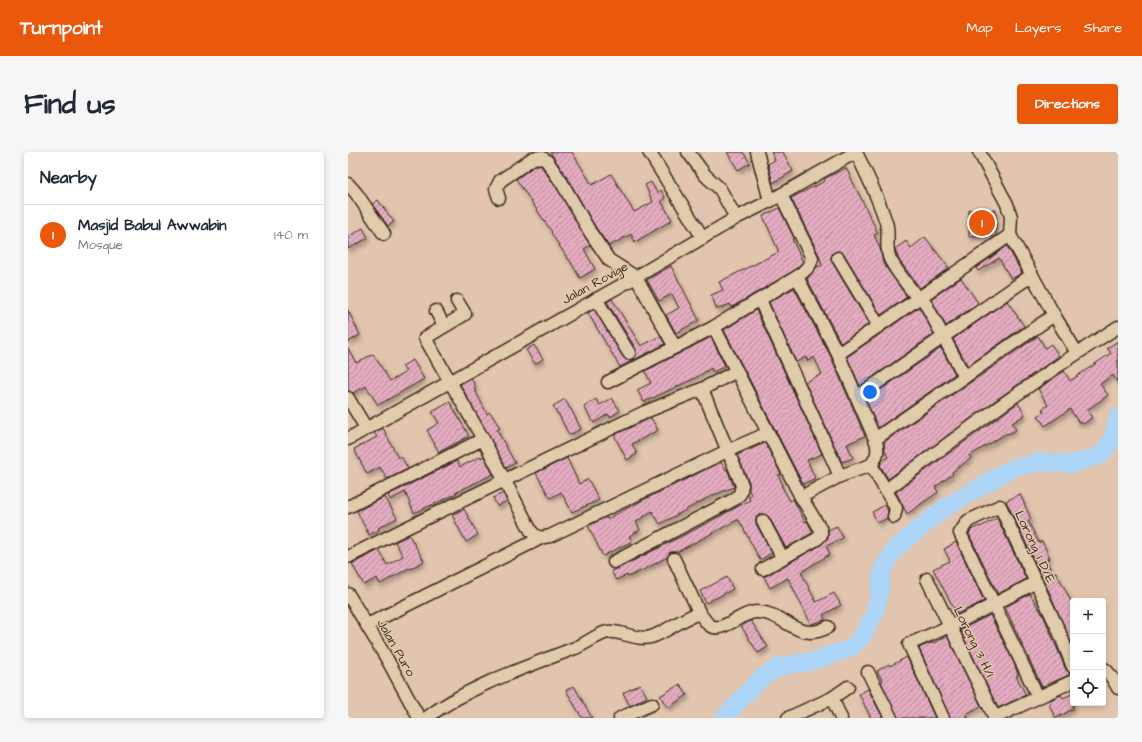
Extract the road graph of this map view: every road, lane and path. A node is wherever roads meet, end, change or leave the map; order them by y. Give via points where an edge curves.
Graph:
1 (649, 152) edge
2 (688, 152) edge
3 (757, 152) edge
4 (856, 152) edge
5 (979, 152) edge
6 (348, 184) edge
7 (781, 194) junction
8 (499, 198) dead end
9 (770, 201) junction
10 (736, 218) junction
11 (384, 234) dead end
12 (1010, 235) junction
13 (703, 238) junction
14 (838, 258) dead end
15 (1032, 275) junction
16 (636, 277) junction
17 (797, 277) junction
18 (920, 298) junction
19 (596, 299) junction
20 (760, 300) junction
21 (458, 301) dead end
22 (436, 312) dead end
23 (1054, 315) junction
24 (444, 326) junction
25 (880, 326) junction
26 (714, 327) junction
27 (1118, 327) edge
28 (943, 337) junction
29 (675, 348) junction
30 (629, 353) dead end
31 (1077, 353) junction
32 (838, 354) junction
33 (737, 371) junction
34 (965, 377) junction
35 (450, 380) junction
36 (608, 382) dead end
37 (702, 389) junction
38 (857, 397) junction
39 (348, 398) edge
40 (366, 428) junction
41 (768, 433) junction
42 (348, 438) edge
43 (483, 439) junction
44 (875, 439) junction
45 (727, 451) junction
46 (871, 465) junction
47 (840, 476) junction
48 (504, 480) junction
49 (886, 490) junction
50 (801, 497) junction
51 (348, 507) edge
52 (894, 517) dead end
53 (763, 521) dead end
54 (541, 538) junction
55 (348, 557) edge
56 (782, 558) junction
57 (674, 559) dead end
58 (614, 562) dead end
59 (763, 569) dead end
60 (927, 578) dead end
61 (1036, 582) junction
62 (348, 594) edge
63 (994, 605) junction
64 (700, 614) junction
65 (367, 625) junction
66 (951, 626) junction
67 (828, 627) dead end
68 (1070, 659) edge
69 (1105, 670) edge
70 (868, 672) dead end
71 (1070, 682) edge
72 (848, 688) dead end
73 (1118, 688) edge
74 (1038, 697) junction
75 (832, 698) junction
76 (652, 704) dead end
77 (419, 718) edge
78 (426, 718) edge
79 (620, 718) edge
80 (788, 718) edge
81 (841, 718) edge
82 (891, 718) edge
83 (943, 718) edge
84 (995, 718) edge

1 - 13 street
2 - 10 street via 705,175 720,188
3 - 9 street
4 - 7 street, Jalan Rovige
4 - 18 street via 876,193 885,219 890,258
5 - 12 street via 1007,204 1011,217
6 - 11 street
7 - 9 street, Jalan Rovige
7 - 17 street via 812,258 807,268
8 - 16 street via 496,189 500,181 533,158 541,157 562,184 609,260
9 - 10 street, Jalan Rovige
10 - 13 street, Jalan Rovige
12 - 15 street
12 - 18 street
13 - 16 street, Jalan Rovige
14 - 25 street
15 - 23 street
15 - 28 street
16 - 19 street, Jalan Rovige
16 - 29 street
17 - 20 street
17 - 32 street
18 - 25 street
18 - 28 street
19 - 30 street
19 - 35 street, Jalan Rovige
20 - 26 street
20 - 47 street
21 - 24 street via 465,314
22 - 24 street
23 - 31 street
23 - 34 street
24 - 35 street via 424,338
25 - 32 street
26 - 29 street
26 - 33 street
27 - 31 street
28 - 34 street
28 - 38 street
29 - 36 street
31 - 49 street
32 - 38 street
33 - 37 street
33 - 41 street
34 - 44 street
35 - 40 street, Jalan Rovige
35 - 43 street
37 - 45 street
37 - 48 street via 645,412
38 - 44 street
39 - 40 street
40 - 42 street, Jalan Rovige
41 - 45 street
41 - 50 street
43 - 48 street
43 - 51 street
44 - 46 street via 878,453
45 - 54 street via 550,536
45 - 58 street via 742,485 740,494 735,499
46 - 47 street
46 - 49 street
47 - 50 street
48 - 54 street via 531,532
48 - 55 street
49 - 52 street via 896,508
50 - 56 street via 818,525 821,535 817,540
53 - 56 street
54 - 65 street
56 - 59 street
57 - 64 street
60 - 66 street, Lorong 3 H/I
61 - 63 street
61 - 63 street, Lorong 1 D/E via 1000,506 968,521 960,533
61 - 68 street, Lorong 1 D/E
62 - 65 street, Jalan Puro
63 - 66 street
63 - 74 street
64 - 67 street via 707,624 718,628 748,613 756,612 768,613 802,632 819,632
64 - 78 street via 684,619 652,637 634,637 610,632 604,634 478,687
65 - 77 street, Jalan Puro
66 - 83 street via 909,644
66 - 84 street, Lorong 3 H/I
69 - 73 street
70 - 82 street
71 - 74 street
72 - 75 street
74 - 84 street
75 - 80 street
75 - 81 street
76 - 79 street

